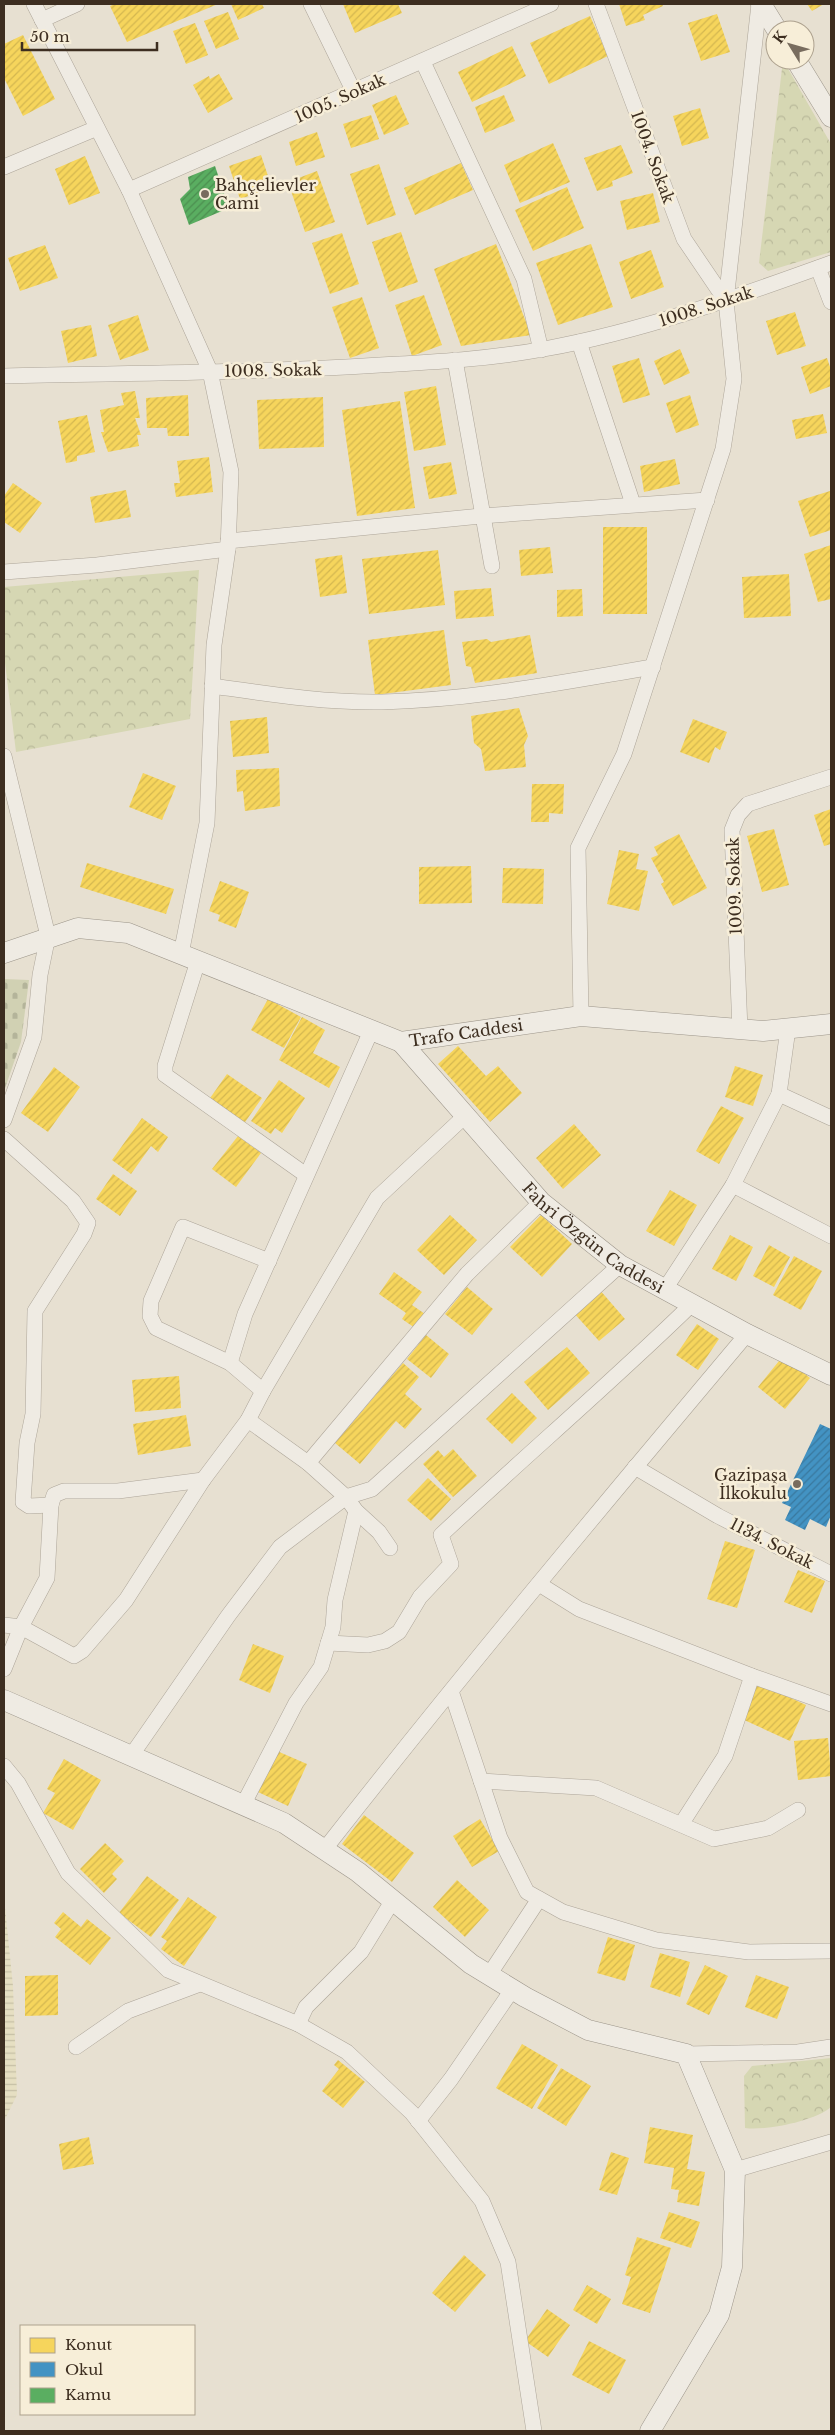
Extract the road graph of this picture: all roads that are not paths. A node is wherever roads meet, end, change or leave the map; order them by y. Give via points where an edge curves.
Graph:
1 (34, 4) edge
2 (77, 4) edge
3 (311, 4) edge
4 (550, 4) edge
5 (596, 4) edge
6 (760, 4) edge
7 (42, 20) junction
8 (770, 20) edge
9 (423, 62) junction
10 (802, 70) edge
11 (354, 92) junction
12 (831, 117) edge
13 (97, 128) junction
14 (4, 167) edge
15 (129, 190) junction
16 (825, 265) edge
17 (726, 301) junction
18 (831, 302) edge
19 (579, 342) junction
20 (541, 350) junction
21 (455, 360) junction
22 (210, 371) junction
23 (4, 376) edge
24 (707, 500) junction
25 (633, 504) junction
26 (481, 516) junction
27 (228, 545) junction
28 (492, 566) dead end
29 (4, 572) edge
30 (652, 666) junction
31 (212, 686) junction
32 (4, 756) edge
33 (831, 778) edge
34 (48, 936) junction
35 (4, 953) edge
36 (189, 957) junction
37 (581, 1016) junction
38 (827, 1021) edge
39 (788, 1029) junction
40 (740, 1030) junction
41 (371, 1031) junction
42 (401, 1042) junction
43 (779, 1094) junction
44 (465, 1116) junction
45 (831, 1118) edge
46 (4, 1120) edge
47 (4, 1139) edge
48 (306, 1175) junction
49 (733, 1185) junction
50 (542, 1202) junction
51 (831, 1236) edge
52 (269, 1261) junction
53 (620, 1265) junction
54 (664, 1289) junction
55 (692, 1304) junction
56 (748, 1334) junction
57 (230, 1363) junction
58 (831, 1375) edge
59 (263, 1392) junction
60 (248, 1420) junction
61 (308, 1463) junction
62 (635, 1467) junction
63 (203, 1480) junction
64 (346, 1497) junction
65 (51, 1505) junction
66 (356, 1511) junction
67 (390, 1548) dead end
68 (831, 1574) edge
69 (539, 1584) junction
70 (4, 1625) edge
71 (21, 1627) junction
72 (328, 1643) junction
73 (4, 1669) edge
74 (752, 1676) junction
75 (451, 1691) junction
76 (4, 1700) edge
77 (831, 1704) edge
78 (131, 1756) junction
79 (4, 1766) edge
80 (481, 1781) junction
81 (242, 1805) junction
82 (798, 1810) dead end
83 (682, 1823) junction
84 (324, 1850) junction
85 (539, 1899) junction
86 (393, 1900) junction
87 (831, 1951) edge
88 (489, 1975) junction
89 (200, 1984) junction
90 (512, 1990) junction
91 (298, 2024) junction
92 (831, 2047) edge
93 (76, 2048) dead end
94 (686, 2054) junction
95 (418, 2121) junction
96 (831, 2142) edge
97 (735, 2170) junction
98 (652, 2427) edge
99 (534, 2431) edge

1 - 7 street
2 - 7 street
3 - 11 street
4 - 9 street, 1005. Sokak
5 - 17 street, 1004. Sokak via 684,239
6 - 8 street
6 - 17 street
7 - 13 street
9 - 11 street, 1005. Sokak
9 - 20 street via 524,278
10 - 12 street
11 - 15 street, 1005. Sokak
13 - 14 street
13 - 15 street
15 - 22 street
16 - 17 street, 1008. Sokak
16 - 18 street
17 - 19 street, 1008. Sokak
17 - 24 street via 734,379 723,449
19 - 20 street, 1008. Sokak
19 - 25 street
20 - 21 street, 1008. Sokak
21 - 22 street, 1008. Sokak via 282,372
21 - 26 street
22 - 23 street, 1008. Sokak
22 - 27 street via 231,472
24 - 25 street
24 - 30 street
25 - 26 street
26 - 27 street
26 - 28 street
27 - 29 street via 96,565
27 - 31 street via 214,645
30 - 31 street via 471,697 381,702 324,701
30 - 37 street via 624,754 578,848
31 - 36 street via 207,823
32 - 34 street
33 - 40 street, 1009. Sokak via 748,804 738,815 732,830
34 - 35 street, Trafo Caddesi
34 - 36 street, Trafo Caddesi via 78,928 128,933
34 - 46 street via 40,975 34,1036
36 - 41 street, Trafo Caddesi
36 - 48 street via 165,1066 166,1075
37 - 40 street, Trafo Caddesi
37 - 42 street, Trafo Caddesi
38 - 39 street, Trafo Caddesi
39 - 40 street, Trafo Caddesi
39 - 43 street
41 - 42 street, Trafo Caddesi
41 - 48 street
42 - 44 street, Fahri Özgün Caddesi
43 - 45 street
43 - 49 street
44 - 50 street, Fahri Özgün Caddesi
44 - 59 street via 377,1198
47 - 65 street via 73,1201 88,1223 35,1311 33,1414 27,1443 23,1502 29,1506
48 - 52 street
49 - 51 street
49 - 54 street
50 - 53 street, Fahri Özgün Caddesi
50 - 61 street via 467,1274
52 - 57 street via 245,1314
52 - 57 street via 184,1227 151,1301 150,1316 156,1328
53 - 54 street, Fahri Özgün Caddesi
53 - 64 street via 372,1489
54 - 55 street, Fahri Özgün Caddesi
55 - 56 street, Fahri Özgün Caddesi
55 - 72 street via 441,1535 451,1564 420,1597 399,1632 385,1642 368,1645
56 - 58 street, Fahri Özgün Caddesi
56 - 62 street
57 - 59 street
59 - 60 street
60 - 61 street
60 - 63 street
61 - 64 street
62 - 68 street, 1134. Sokak via 718,1516
62 - 69 street
63 - 65 street via 118,1491 64,1491 54,1495
63 - 71 street via 126,1600 82,1651 74,1656
64 - 66 street
64 - 78 street via 280,1547
65 - 71 street via 47,1578
66 - 67 street via 379,1532
66 - 72 street
69 - 74 street via 579,1609
69 - 75 street
70 - 71 street
71 - 73 street
72 - 81 street via 321,1667 296,1703
74 - 77 street
74 - 83 street via 725,1756
75 - 80 street
75 - 84 street
76 - 78 street
78 - 81 street
79 - 89 street via 18,1783 68,1874 168,1970
80 - 83 street via 596,1788
80 - 85 street via 500,1838 526,1892
81 - 84 street via 284,1823
82 - 83 street via 768,1828 714,1839
84 - 86 street
85 - 87 street via 564,1912 656,1940 749,1952
85 - 88 street
86 - 88 street
86 - 91 street via 361,1952 306,2007
88 - 90 street
89 - 91 street
89 - 93 street via 128,2012
90 - 94 street via 588,2030
90 - 95 street
91 - 95 street via 347,2052
92 - 94 street via 798,2052
94 - 97 street
95 - 99 street via 482,2201 508,2262
96 - 97 street
97 - 98 street via 732,2267 719,2315

